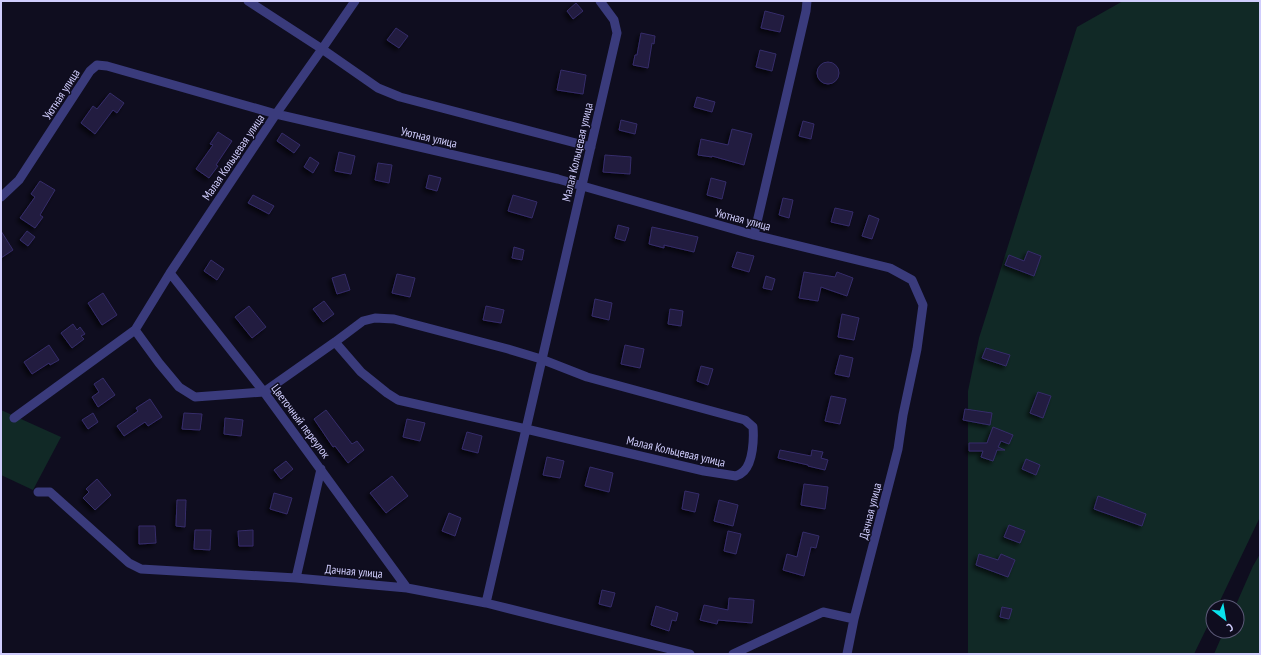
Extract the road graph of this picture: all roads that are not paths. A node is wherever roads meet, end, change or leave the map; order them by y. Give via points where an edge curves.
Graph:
1 (248, 1) edge
2 (354, 1) edge
3 (600, 1) edge
4 (807, 1) edge
5 (322, 49) junction
6 (276, 114) junction
7 (591, 147) junction
8 (582, 186) junction
9 (1, 197) edge
10 (754, 235) junction
11 (170, 273) junction
12 (912, 280) joint
13 (135, 330) junction
14 (335, 342) junction
15 (541, 359) junction
16 (264, 392) junction
17 (14, 418) dead end
18 (526, 429) junction
19 (321, 469) junction
20 (38, 492) dead end
21 (296, 578) junction
22 (407, 588) junction
23 (486, 603) junction
24 (854, 619) junction
25 (847, 652) edge
26 (690, 654) edge
27 (733, 654) edge

1 - 5 street
2 - 5 street, Малая Кольцевая улица
3 - 7 street, Малая Кольцевая улица via 614,20 617,33
4 - 10 street
5 - 6 street, Малая Кольцевая улица
5 - 7 street via 378,88 400,97
6 - 8 street, Уютная улица
6 - 9 street, Уютная улица via 97,65 90,70 19,180
6 - 11 street, Малая Кольцевая улица
7 - 8 street, Малая Кольцевая улица
8 - 10 street, Уютная улица
8 - 15 street, Малая Кольцевая улица
10 - 12 street, Уютная улица via 890,268
11 - 13 street, Малая Кольцевая улица
11 - 16 street, Цветочный переулок
12 - 24 street, Дачная улица via 923,305 917,349 898,449
13 - 16 street via 179,387 195,397
13 - 17 street, Малая Кольцевая улица
14 - 15 street, Малая Кольцевая улица via 363,321 375,318 394,319
14 - 16 street, Малая Кольцевая улица
14 - 18 street, Малая Кольцевая улица via 361,372 398,400
15 - 18 street, Малая Кольцевая улица
15 - 18 street, Малая Кольцевая улица via 587,377 745,420 753,427 754,439 750,461 745,471 736,476 727,475
16 - 19 street, Цветочный переулок
18 - 23 street, Малая Кольцевая улица
19 - 21 street
19 - 22 street, Цветочный переулок
20 - 21 street, Дачная улица via 50,492 129,563 142,569
21 - 22 street, Дачная улица
22 - 23 street, Дачная улица
23 - 26 street, Дачная улица
24 - 25 street, Дачная улица
24 - 27 street via 823,612

